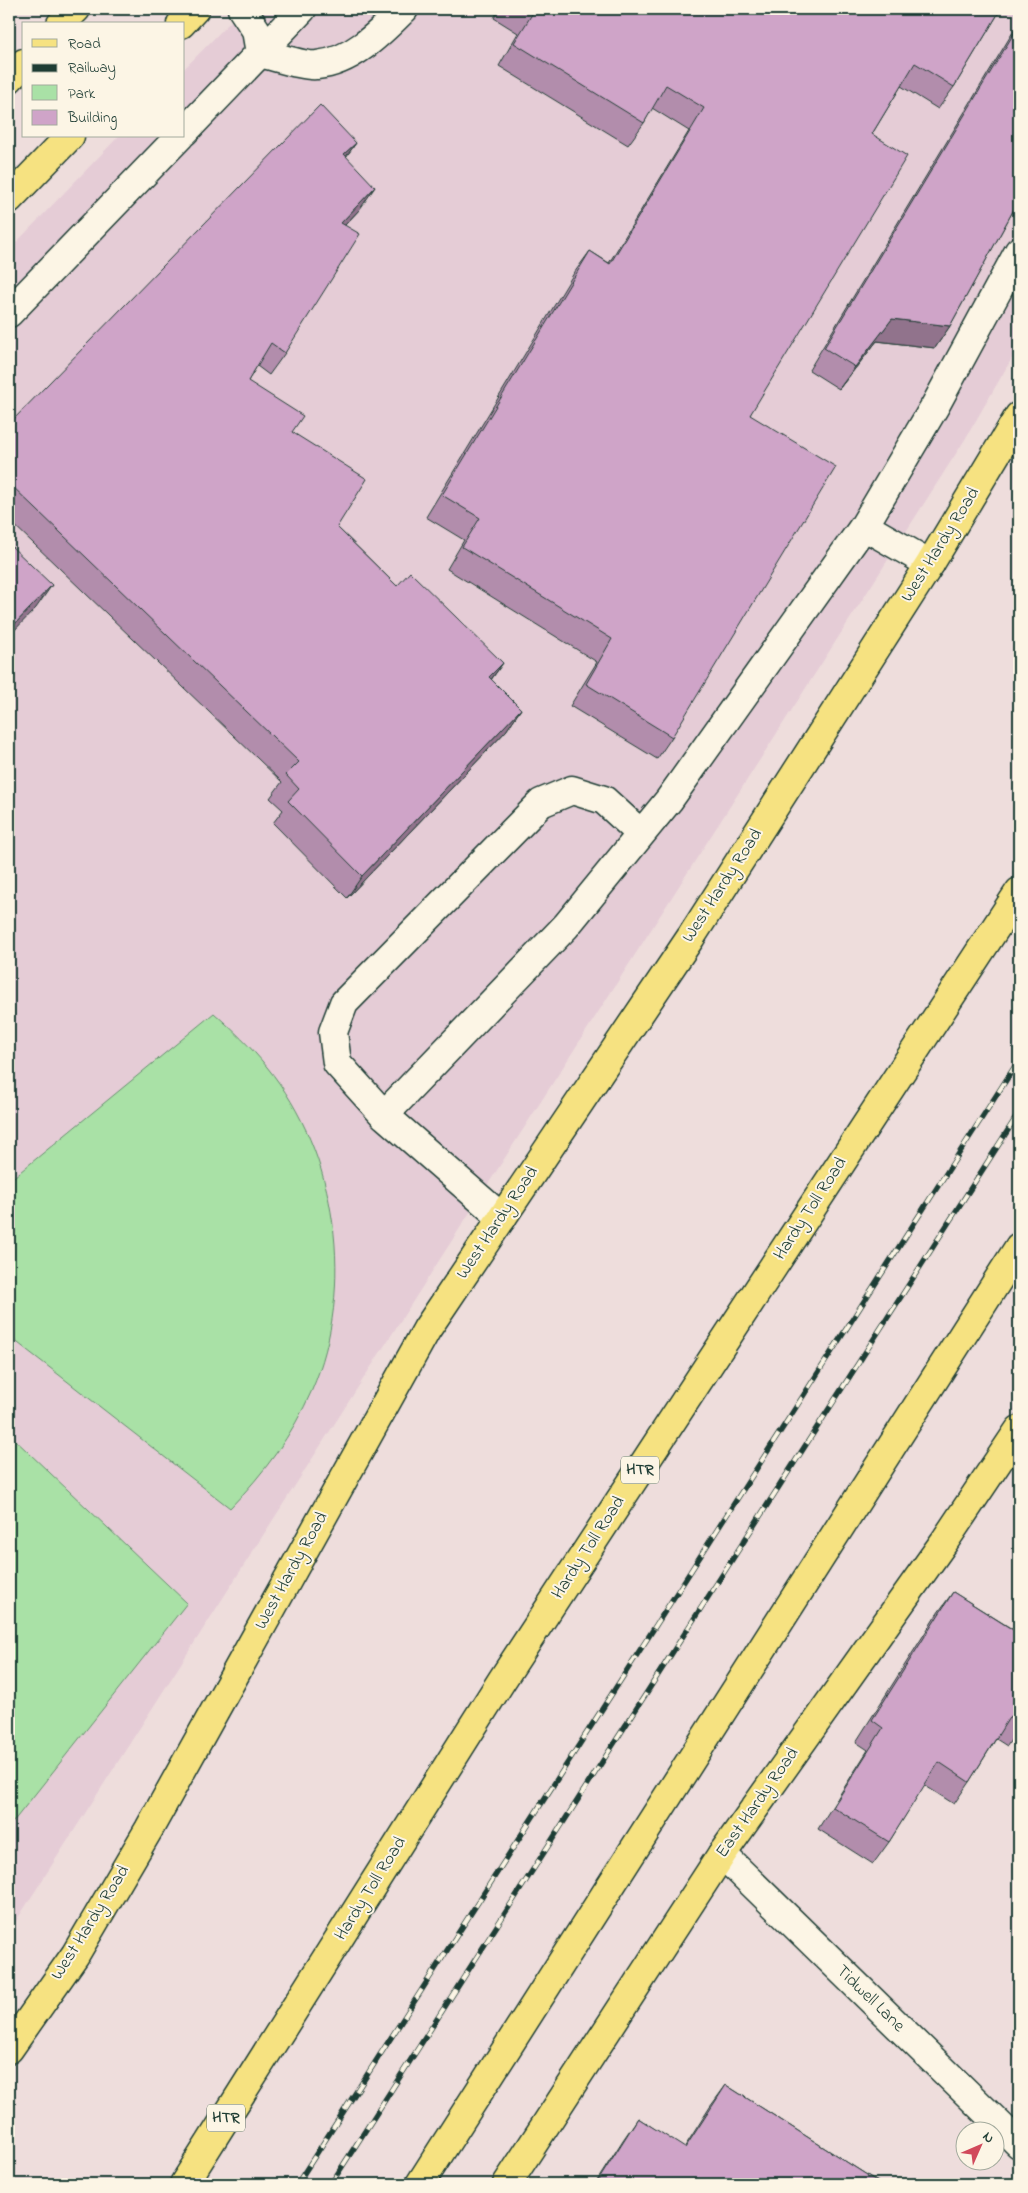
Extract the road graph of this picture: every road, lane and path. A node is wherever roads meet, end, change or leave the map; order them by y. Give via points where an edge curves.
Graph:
1 (76, 9) edge
2 (195, 9) edge
3 (242, 9) edge
4 (302, 9) edge
5 (404, 9) edge
6 (63, 22) edge
7 (182, 22) edge
8 (260, 53) junction
9 (22, 65) edge
10 (9, 79) edge
11 (185, 131) edge
12 (68, 138) edge
13 (178, 138) edge
14 (9, 199) edge
15 (1019, 251) edge
16 (9, 313) edge
17 (1019, 416) edge
18 (864, 526) junction
19 (930, 564) junction
20 (641, 834) junction
21 (1019, 892) edge
22 (384, 1115) junction
23 (502, 1218) junction
24 (1019, 1247) edge
25 (1019, 1430) edge
26 (722, 1854) junction
27 (9, 2050) edge
28 (1019, 2144) edge
29 (184, 2184) edge
30 (420, 2184) edge
31 (507, 2184) edge

1 - 6 main road
2 - 7 main road
3 - 8 street via 256,30
4 - 8 street
5 - 8 street via 376,36 338,61 316,66
8 - 11 street
9 - 10 main road
12 - 14 main road
13 - 16 street
15 - 18 street via 935,406
17 - 19 main road, West Hardy Road
18 - 19 street
18 - 20 street via 669,800
19 - 23 main road, West Hardy Road via 691,937
20 - 22 street via 566,926
20 - 22 street via 604,800 572,790 542,803 344,1003 333,1032 337,1063
21 - 29 main road, Hardy Toll Road / HTR via 502,1680
22 - 23 street
23 - 27 main road, West Hardy Road via 427,1329 75,1955
24 - 30 main road
25 - 26 main road, East Hardy Road via 944,1542
26 - 28 street, Tidwell Lane
26 - 31 main road, East Hardy Road

